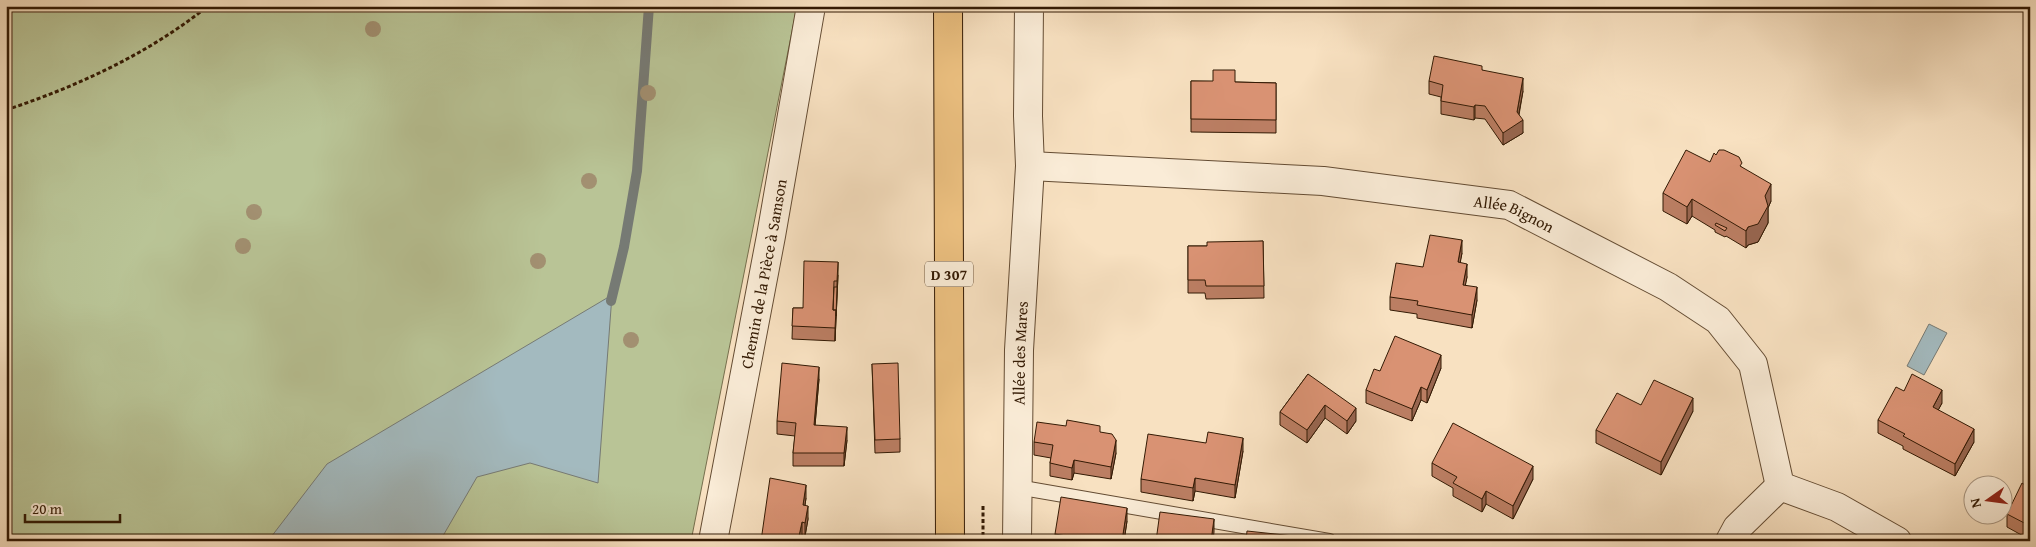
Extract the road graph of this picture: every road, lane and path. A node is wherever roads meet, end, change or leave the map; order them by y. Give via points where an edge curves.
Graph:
1 (208, 6) edge
2 (811, 6) edge
3 (948, 6) edge
4 (1029, 6) edge
5 (6, 110) edge
6 (1030, 166) junction
7 (1780, 486) junction
8 (1017, 487) junction
9 (713, 541) edge
10 (950, 541) edge
11 (1017, 541) edge
12 (1329, 541) edge
13 (1730, 541) edge
14 (1897, 541) edge

1 - 5 path via 154,44 98,75
2 - 9 street, Chemin de la Pièce à Samson
3 - 10 main road, D 307
4 - 6 street, Allée des Mares
6 - 7 street, Allée Bignon via 1323,181 1509,205 1668,287 1718,320 1753,364
6 - 8 street, Allée des Mares via 1019,350
7 - 13 street via 1736,528
7 - 14 street via 1837,506
8 - 11 street, Allée des Mares
8 - 12 lane

